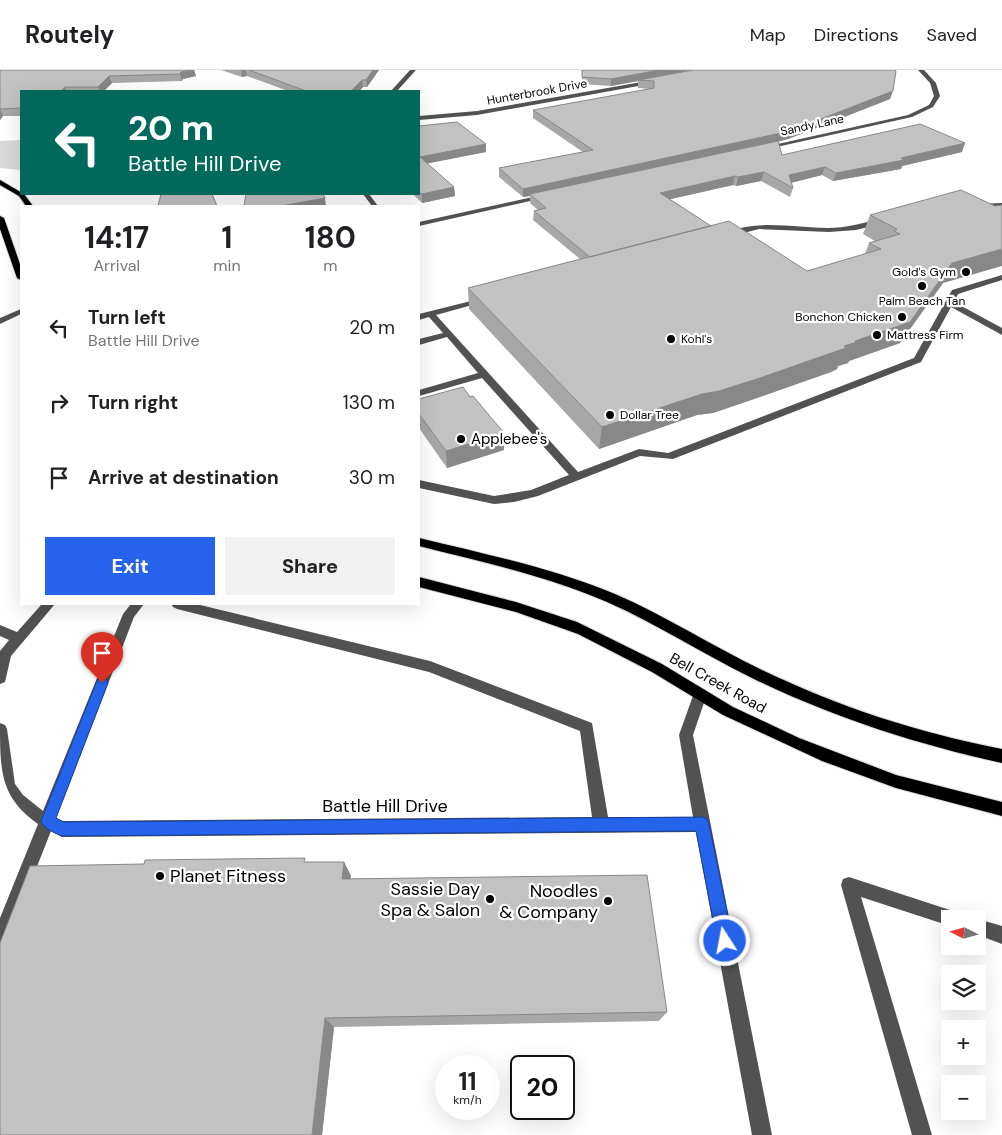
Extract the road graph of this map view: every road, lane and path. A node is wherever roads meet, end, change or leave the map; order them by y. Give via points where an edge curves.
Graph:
1 (413, 70) edge
2 (921, 70) edge
3 (658, 81) edge
4 (395, 90) edge
5 (420, 118) edge
6 (760, 149) edge
7 (0, 182) edge
8 (20, 194) edge
9 (556, 194) edge
10 (21, 195) edge
11 (367, 195) edge
12 (29, 205) edge
13 (375, 205) edge
14 (1002, 205) edge
15 (965, 206) edge
16 (0, 218) edge
17 (893, 218) edge
18 (420, 224) edge
19 (720, 237) edge
20 (20, 275) edge
21 (1002, 276) edge
22 (489, 298) edge
23 (949, 303) junction
24 (20, 311) edge
25 (431, 314) junction
26 (420, 317) edge
27 (0, 320) edge
28 (1002, 332) edge
29 (449, 334) junction
30 (420, 342) edge
31 (485, 374) junction
32 (420, 393) edge
33 (576, 477) junction
34 (420, 484) edge
35 (420, 542) edge
36 (420, 582) edge
37 (48, 605) edge
38 (137, 605) edge
39 (181, 605) edge
40 (0, 630) edge
41 (18, 638) junction
42 (0, 678) edge
43 (700, 694) junction
44 (0, 730) edge
45 (1002, 756) edge
46 (1002, 809) edge
47 (48, 821) junction
48 (601, 824) junction
49 (702, 824) junction
50 (941, 915) edge
51 (986, 930) edge
52 (1002, 935) edge
53 (0, 939) edge
54 (762, 1135) edge
55 (922, 1135) edge

1 - 4 street
2 - 6 street, Sandy Lane via 937,90 931,106 923,111 896,120
3 - 5 street, Hunterbrook Drive via 477,113
7 - 8 main road
9 - 18 street
10 - 12 main road
11 - 13 street
14 - 15 street
16 - 20 main road
17 - 19 street via 856,228 759,227
21 - 23 street via 955,292
22 - 25 street
23 - 28 street
23 - 33 street via 918,360 669,457 639,452
24 - 27 street
25 - 26 street
25 - 29 street
29 - 30 street
29 - 31 street
31 - 32 street
31 - 33 street
33 - 34 street via 534,494 494,500
35 - 45 main road, Bell Creek Road via 567,581 612,598 754,672 874,724 943,744
36 - 43 main road, Bell Creek Road via 508,604 572,626 615,646
37 - 41 street
38 - 47 street via 129,614
39 - 48 street via 430,667 587,727
40 - 41 street
41 - 42 street via 5,654
43 - 46 main road, Bell Creek Road via 797,744 872,775 953,799
43 - 49 street via 686,735
44 - 47 street, Battle Hill Drive via 11,792 29,810
47 - 48 street, Battle Hill Drive via 62,829
47 - 53 street
48 - 49 street, Battle Hill Drive
49 - 54 street
50 - 55 street via 849,885
51 - 52 street

